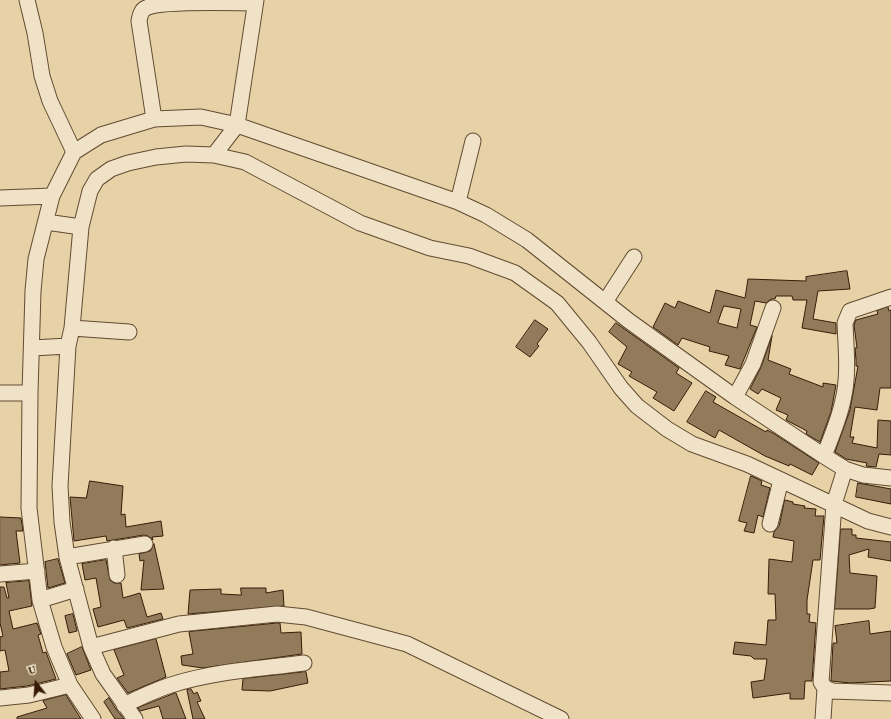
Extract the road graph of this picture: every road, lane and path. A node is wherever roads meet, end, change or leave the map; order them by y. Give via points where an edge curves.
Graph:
1 (26, 0) edge
2 (256, 1) edge
3 (181, 2) edge
4 (154, 119) junction
5 (234, 129) junction
6 (473, 141) dead end
7 (218, 150) junction
8 (74, 152) junction
9 (52, 196) junction
10 (0, 198) edge
11 (458, 202) junction
12 (63, 224) junction
13 (634, 257) dead end
14 (891, 298) edge
15 (605, 302) junction
16 (773, 308) dead end
17 (72, 328) junction
18 (129, 332) dead end
19 (51, 347) junction
20 (0, 393) edge
21 (30, 393) junction
22 (735, 397) junction
23 (824, 456) junction
24 (891, 478) edge
25 (781, 480) junction
26 (839, 487) junction
27 (770, 524) dead end
28 (891, 527) edge
29 (145, 544) dead end
30 (114, 548) junction
31 (67, 557) junction
32 (37, 571) junction
33 (0, 574) edge
34 (117, 574) dead end
35 (76, 589) junction
36 (51, 597) junction
37 (91, 646) junction
38 (304, 663) dead end
39 (70, 685) junction
40 (825, 688) junction
41 (891, 693) edge
42 (0, 698) edge
43 (124, 705) junction
44 (93, 719) edge
45 (135, 719) edge
46 (561, 719) edge
47 (823, 719) edge

1 - 8 street via 35,33 42,76 50,101
2 - 3 street
2 - 5 street
3 - 4 street via 144,8 139,21
4 - 5 street via 201,117
4 - 8 street via 101,135
5 - 7 street
5 - 11 street
6 - 11 street
7 - 12 street via 156,157 128,163 111,170 97,179
7 - 25 street via 360,223 430,248 469,256 515,273 557,302 637,406 692,444 748,464
8 - 9 street
9 - 10 street
9 - 12 street
11 - 15 street via 527,240
12 - 17 street
12 - 19 street via 36,259
13 - 15 street
14 - 23 street via 850,311 848,315 845,323 844,399
15 - 22 street
16 - 22 street via 752,364
17 - 18 street
17 - 19 street
19 - 21 street
19 - 31 street via 62,522
20 - 21 street
21 - 32 street via 29,508
22 - 23 street
23 - 26 street
24 - 26 street via 863,475
25 - 26 street
25 - 27 street
26 - 28 street via 868,521
26 - 40 street via 821,676
29 - 30 street
30 - 31 street
30 - 34 street
31 - 35 street
32 - 33 street
32 - 36 street
35 - 36 street
35 - 37 street
36 - 39 street via 54,647
37 - 43 street via 103,674
37 - 46 street via 178,624 277,614 306,617 407,644
38 - 43 street via 196,679 171,685
39 - 42 street via 29,695
39 - 44 street
40 - 41 street via 832,691
40 - 47 street
43 - 45 street

